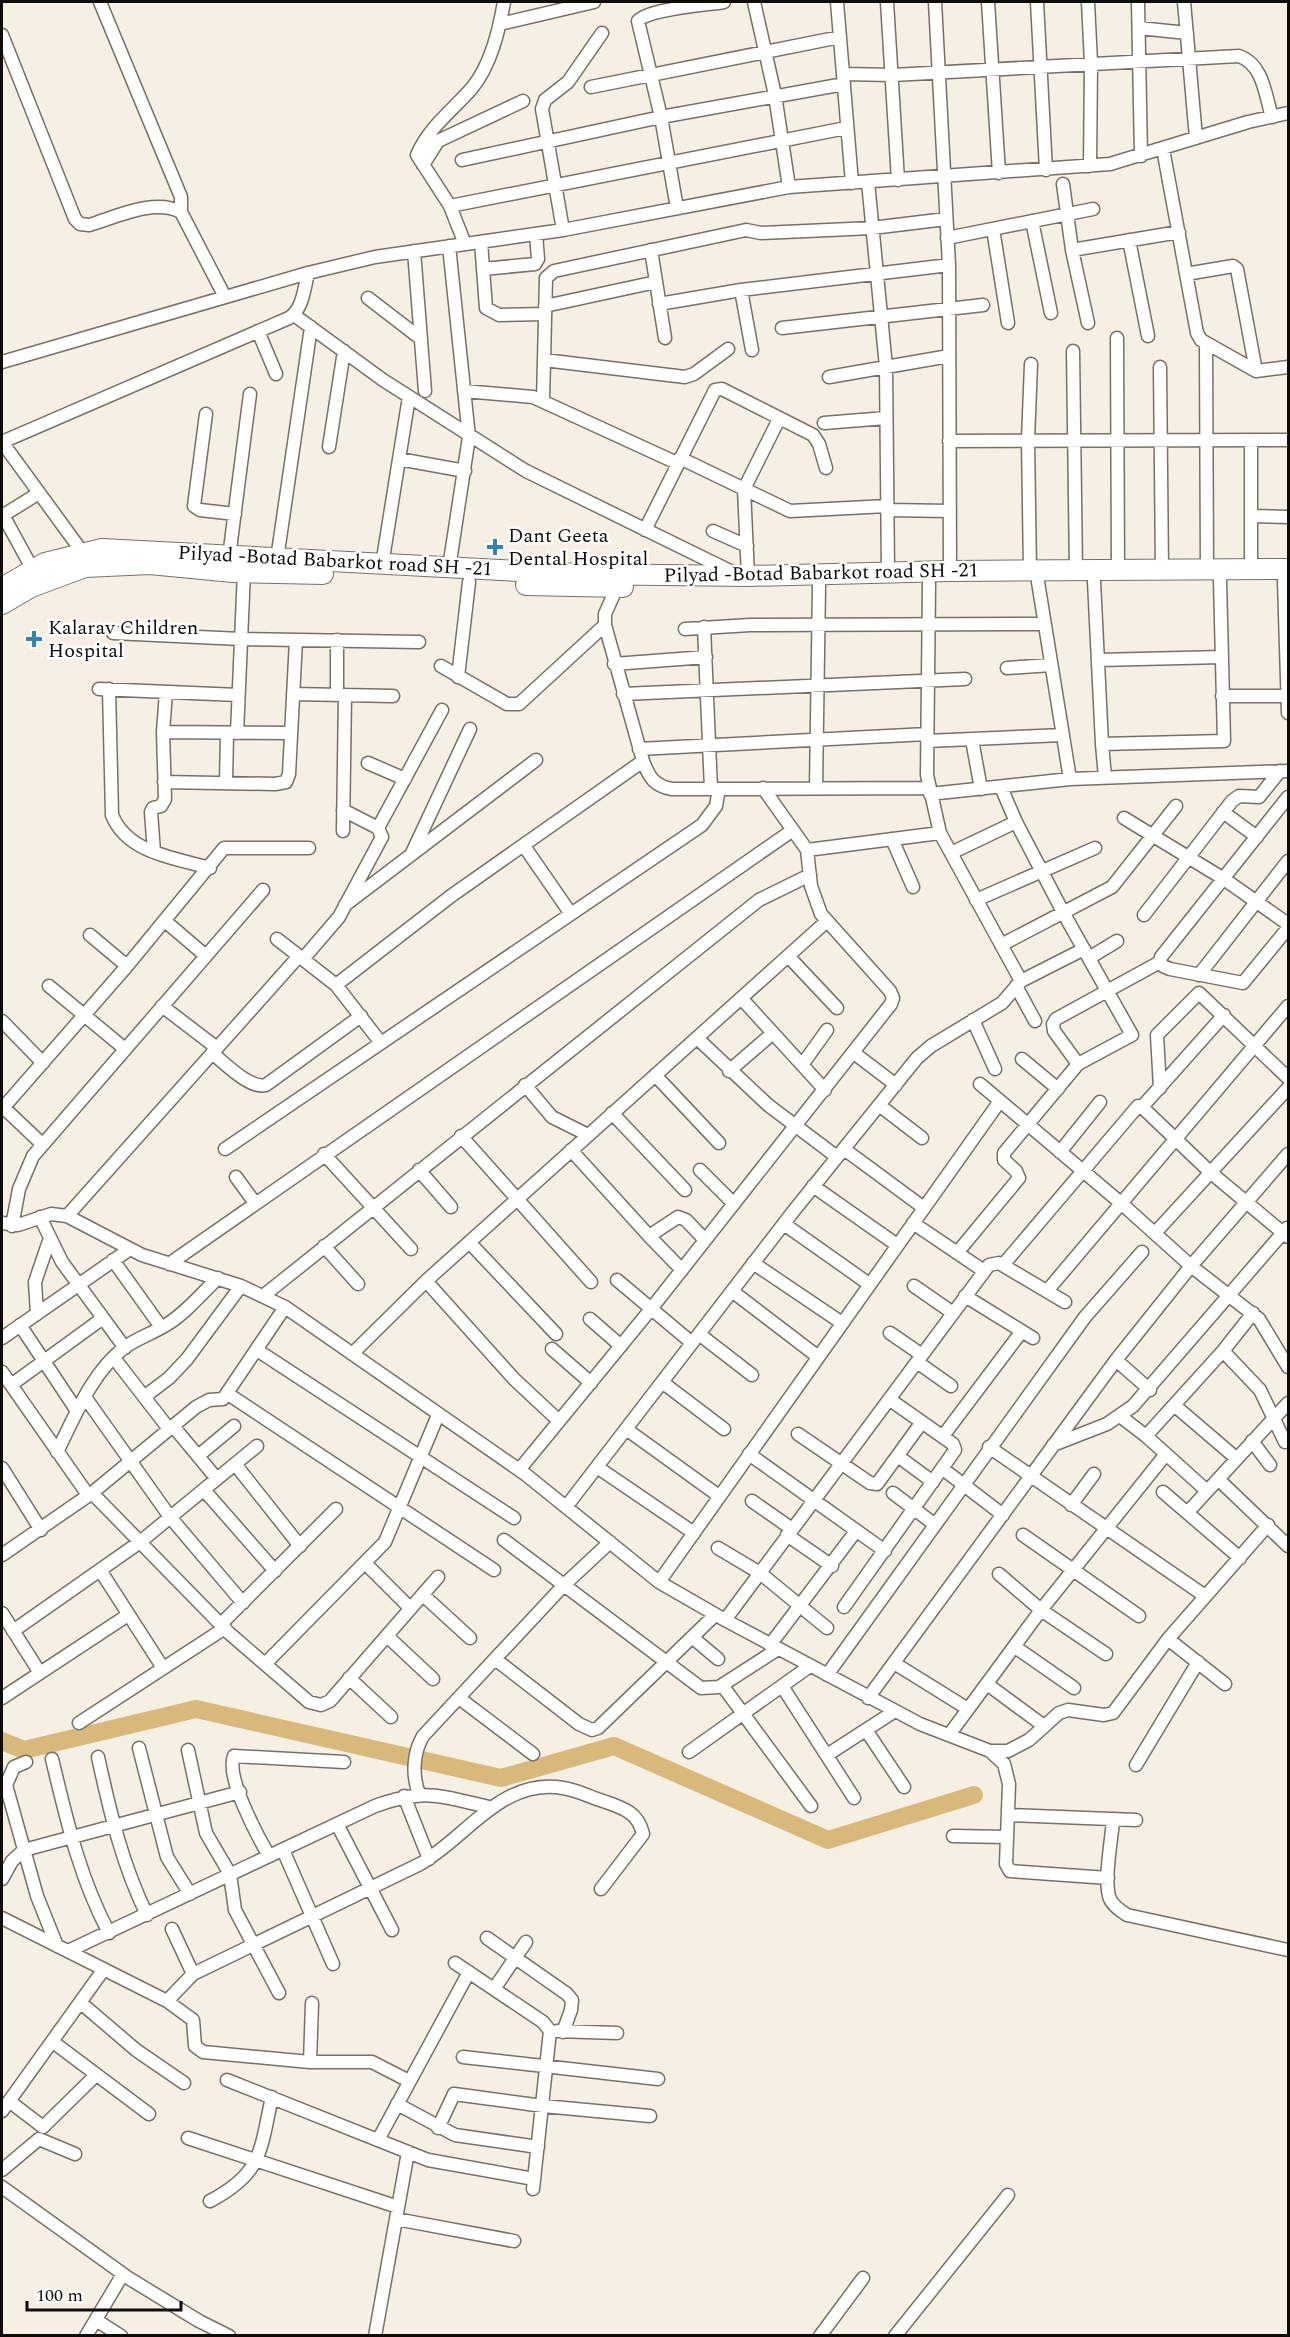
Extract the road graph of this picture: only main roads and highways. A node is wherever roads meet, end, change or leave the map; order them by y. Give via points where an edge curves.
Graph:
1 (1213, 576) junction
2 (1034, 577) junction
3 (1287, 577) edge
4 (692, 581) junction
5 (2, 588) edge
6 (2, 604) edge

1 - 2 main road, Pilyad -Botad Babarkot road SH -21 via 1094,581
1 - 2 main road, Pilyad -Botad Babarkot road SH -21 via 1162,571 1076,571
1 - 3 main road, Pilyad -Botad Babarkot road SH -21
1 - 3 main road, Pilyad -Botad Babarkot road SH -21 via 1251,570
2 - 4 main road, Pilyad -Botad Babarkot road SH -21 via 819,585
2 - 4 main road, Pilyad -Botad Babarkot road SH -21 via 950,571
4 - 5 main road, Pilyad -Botad Babarkot road SH -21 via 102,549 45,563
4 - 6 main road, Pilyad -Botad Babarkot road SH -21 via 617,587 244,572 150,564 85,567 32,587

